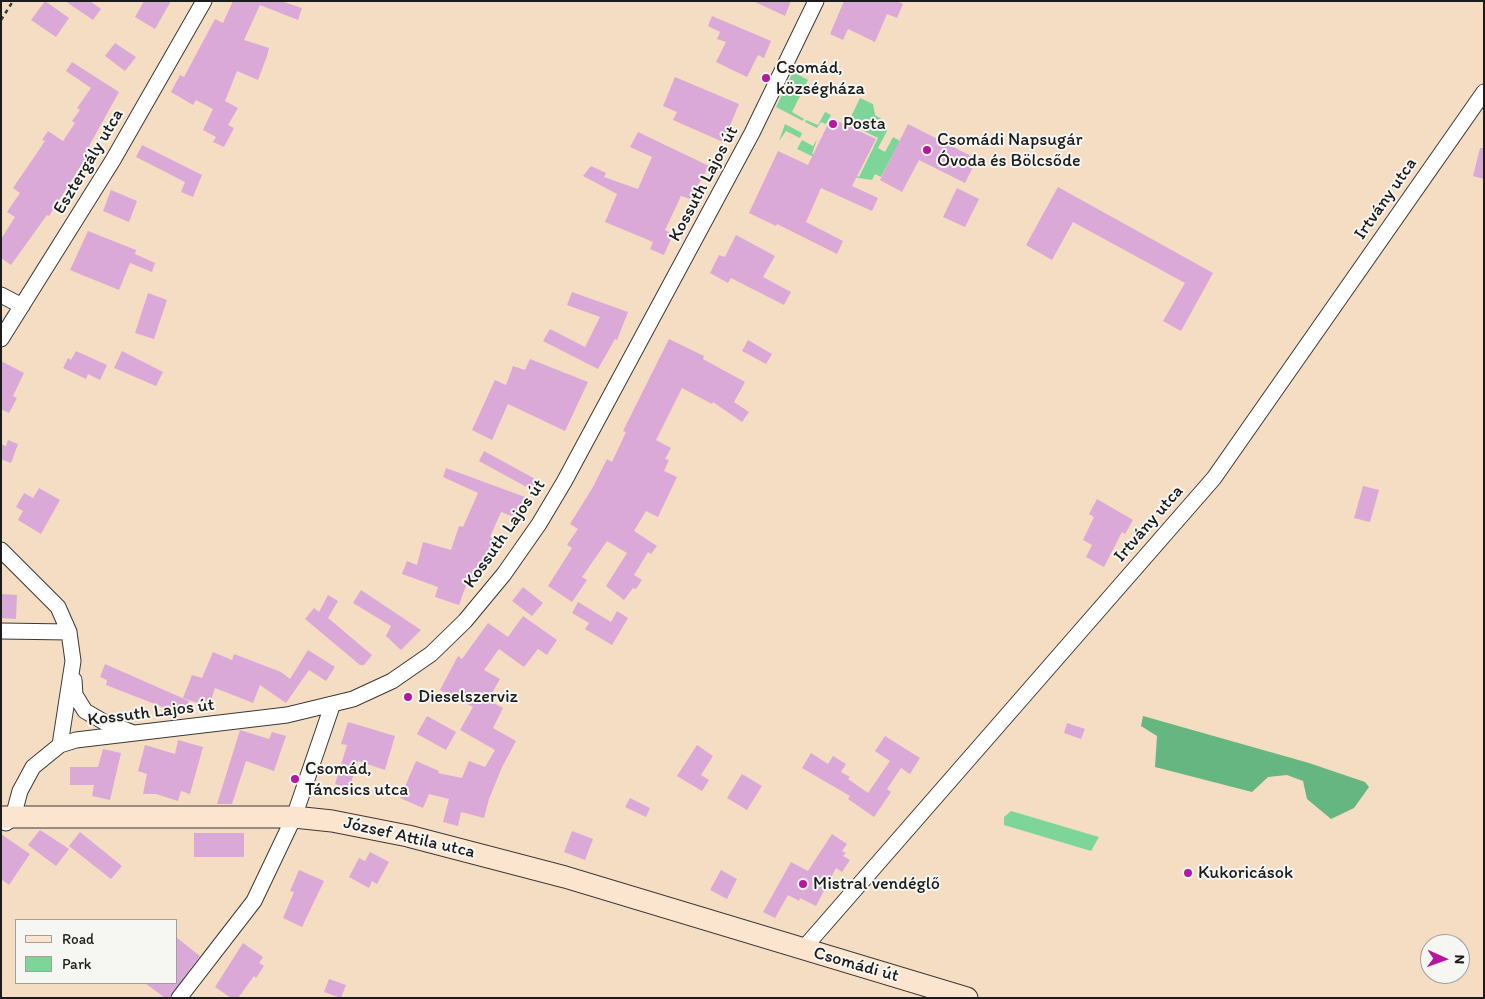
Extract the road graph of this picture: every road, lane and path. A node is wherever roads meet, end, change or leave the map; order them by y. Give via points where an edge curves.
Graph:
1 (13, 1) edge
2 (204, 1) edge
3 (816, 1) edge
4 (1, 20) edge
5 (1484, 92) edge
6 (1, 295) edge
7 (22, 306) junction
8 (1, 339) edge
9 (1, 550) edge
10 (1, 631) edge
11 (69, 632) junction
12 (74, 661) junction
13 (332, 706) junction
14 (135, 733) junction
15 (60, 744) junction
16 (294, 817) junction
17 (5, 820) edge
18 (803, 949) junction
19 (179, 998) edge
20 (967, 998) edge

1 - 4 path
2 - 7 street, Esztergály utca via 113,160
3 - 13 street, Kossuth Lajos út via 676,278 539,524 465,621 431,654 392,681
5 - 18 street, Irtvány utca via 1214,478
6 - 7 street
7 - 8 street, Esztergály utca
9 - 11 street via 58,608
10 - 11 street
11 - 12 street
12 - 14 street via 75,695 85,711
12 - 15 street
13 - 14 street, Kossuth Lajos út via 287,715
13 - 16 street
14 - 15 street, Kossuth Lajos út
15 - 17 street via 33,767
16 - 17 main road, József Attila utca
16 - 18 main road, József Attila utca via 332,821 426,840 565,877
16 - 19 street via 254,901
18 - 20 main road, Csomádi út

